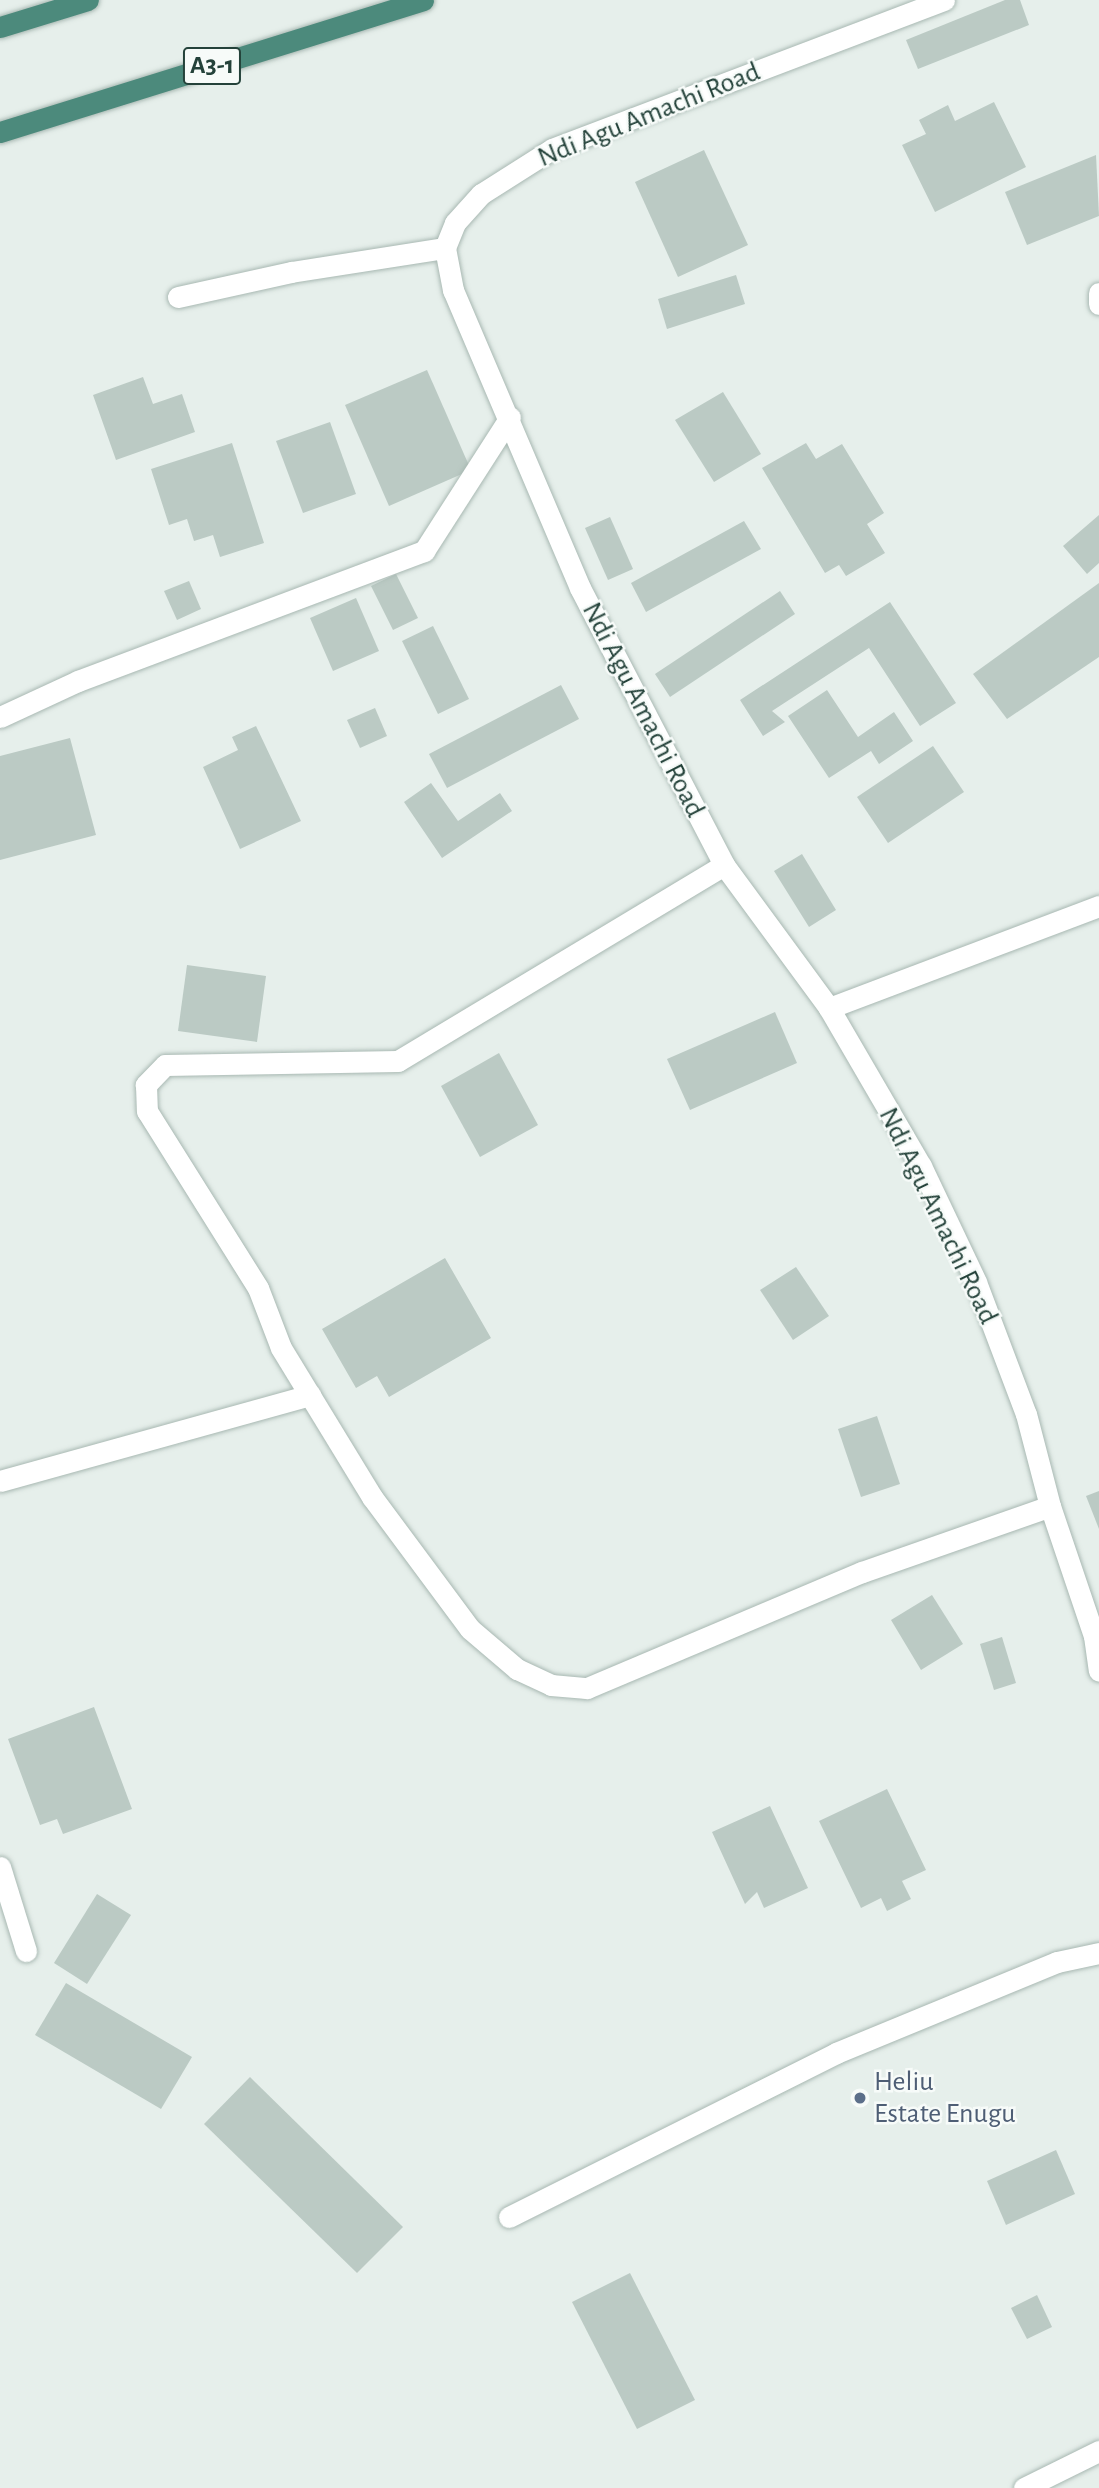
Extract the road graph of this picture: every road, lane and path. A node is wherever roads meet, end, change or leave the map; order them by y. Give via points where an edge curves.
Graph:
1 (88, 0) edge
2 (423, 0) edge
3 (944, 0) edge
4 (0, 27) edge
5 (0, 132) edge
6 (445, 248) junction
7 (1099, 293) edge
8 (178, 297) dead end
9 (1099, 304) edge
10 (510, 416) junction
11 (0, 718) edge
12 (724, 865) junction
13 (1099, 906) edge
14 (829, 1007) junction
15 (310, 1395) junction
16 (0, 1480) edge
17 (1050, 1506) junction
18 (1099, 1671) edge
19 (0, 1867) edge
20 (26, 1951) dead end
21 (1099, 1953) edge
22 (509, 2217) dead end
23 (1099, 2451) edge
24 (1024, 2488) edge

1 - 4 highway
2 - 5 highway, A3-1
3 - 6 street, Ndi Agu Amachi Road via 552,149 481,194 456,223
6 - 8 street via 292,272
6 - 10 street, Ndi Agu Amachi Road via 453,290
7 - 9 street
10 - 11 street via 424,551 78,681
10 - 12 street, Ndi Agu Amachi Road via 580,587
12 - 14 street, Ndi Agu Amachi Road
12 - 15 street via 398,1061 166,1065 146,1085 147,1111 258,1288 281,1348
13 - 14 street
14 - 17 street, Ndi Agu Amachi Road via 921,1166 976,1282 1026,1414
15 - 16 street
15 - 17 street via 372,1497 470,1629 517,1669 551,1685 587,1688 862,1572
17 - 18 street, Ndi Agu Amachi Road via 1094,1636
19 - 20 street
21 - 22 street via 1057,1962 836,2053
23 - 24 street

